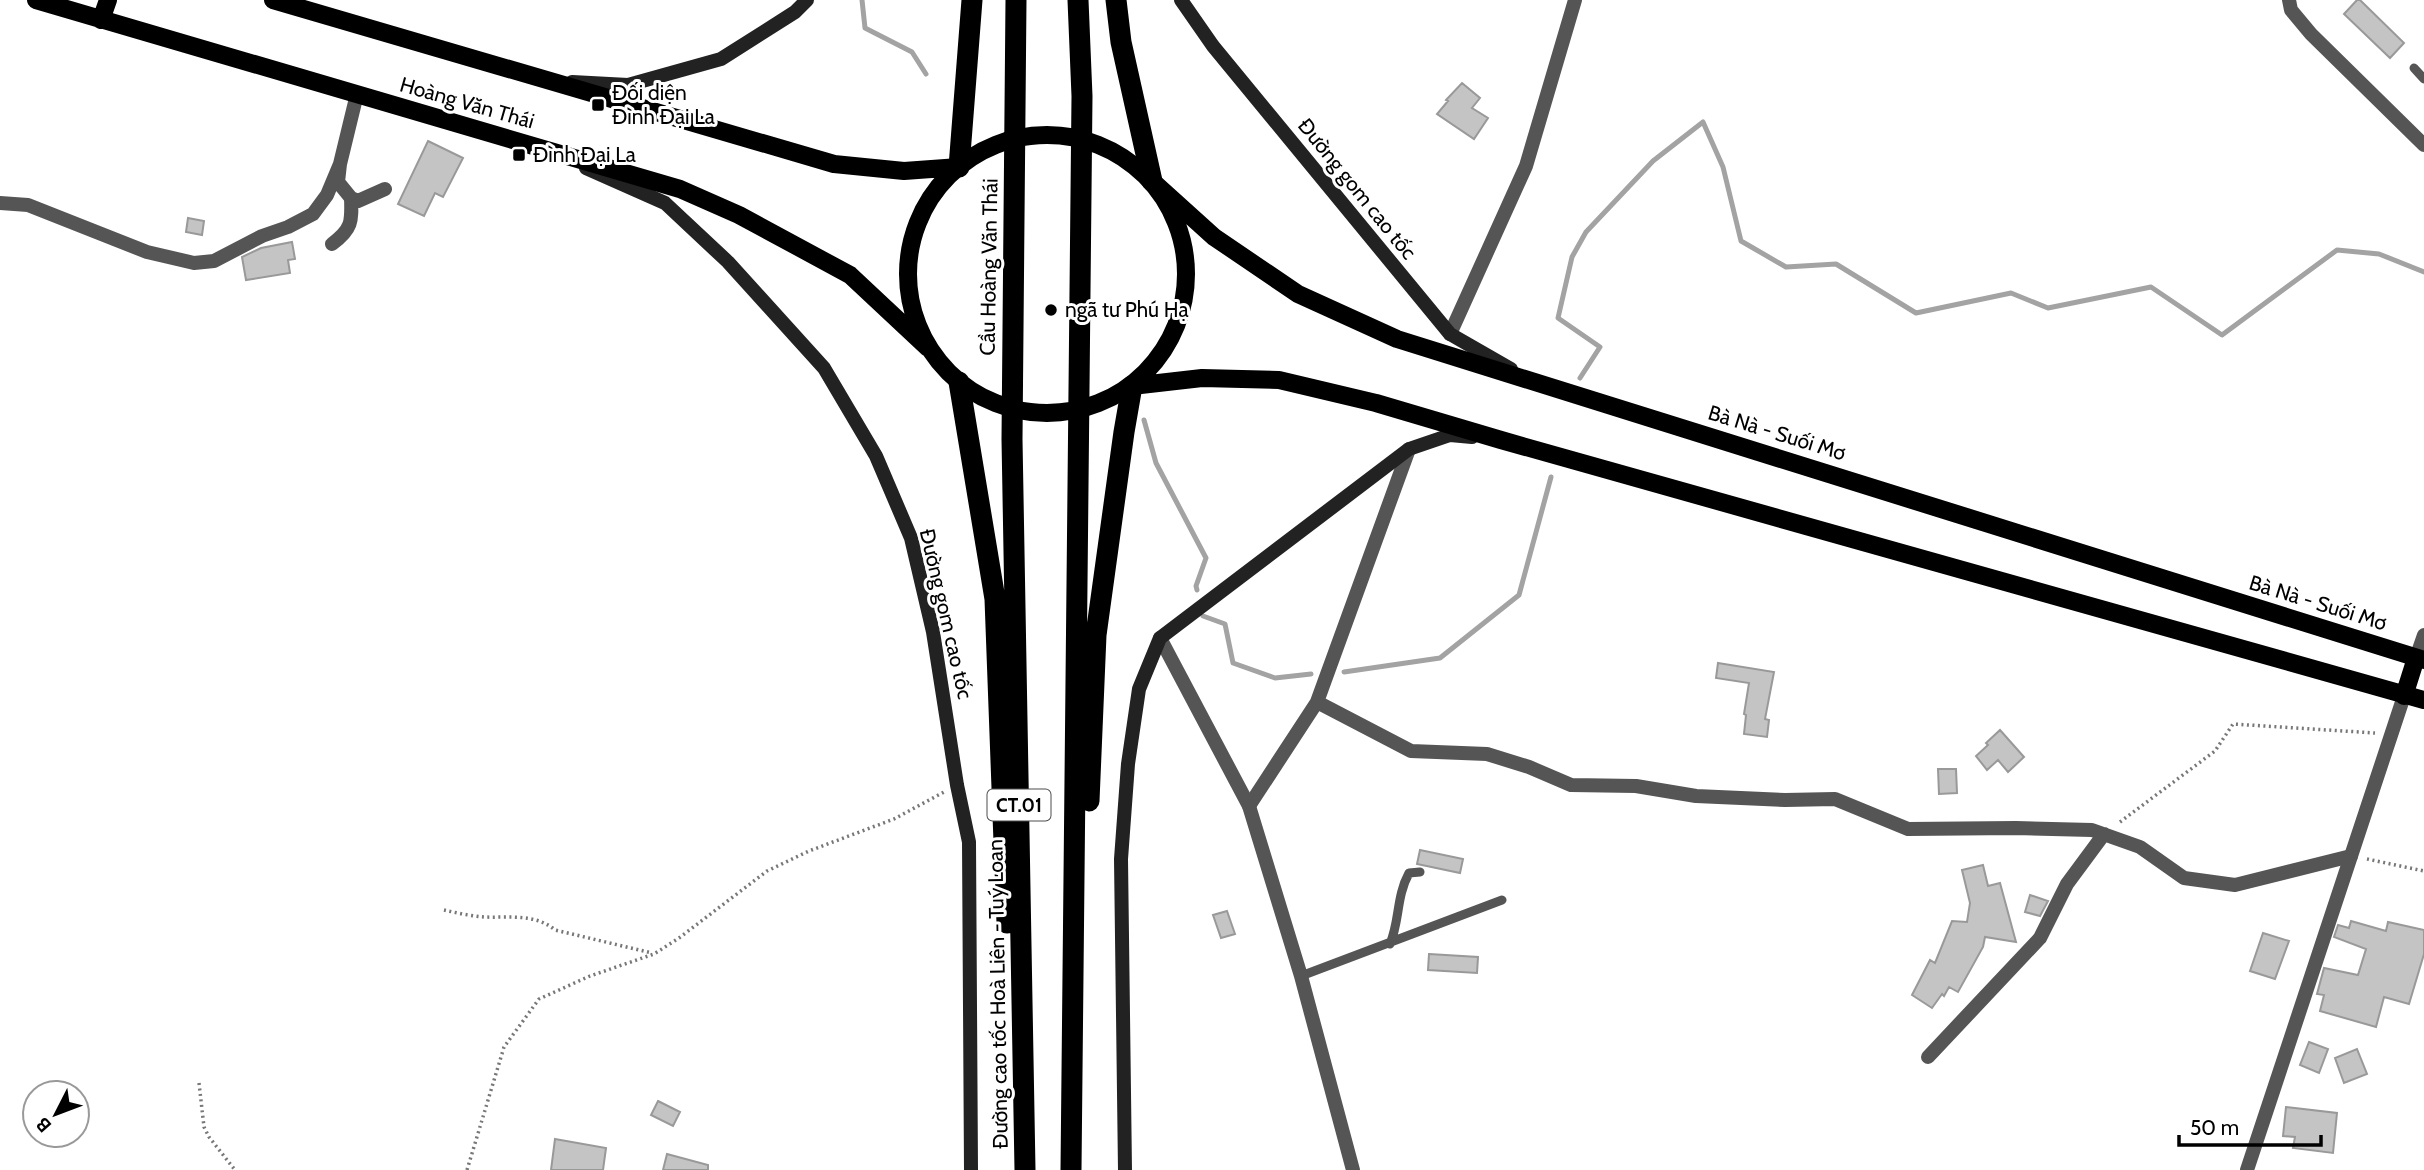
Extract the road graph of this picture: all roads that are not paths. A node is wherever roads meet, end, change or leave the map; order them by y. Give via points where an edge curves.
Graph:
1 (36, 0) edge
2 (108, 0) edge
3 (276, 0) edge
4 (807, 0) edge
5 (972, 0) edge
6 (1016, 0) edge
7 (1078, 0) edge
8 (1116, 0) edge
9 (1181, 0) edge
10 (1575, 0) edge
11 (2289, 0) edge
12 (101, 20) junction
13 (2414, 68) dead end
14 (2424, 79) edge
15 (550, 81) junction
16 (357, 94) junction
17 (2424, 145) edge
18 (540, 148) junction
19 (340, 164) junction
20 (959, 167) junction
21 (1152, 181) junction
22 (385, 189) dead end
23 (351, 198) junction
24 (0, 203) edge
25 (332, 244) dead end
26 (1450, 334) junction
27 (928, 348) junction
28 (1524, 377) junction
29 (959, 383) junction
30 (1132, 386) junction
31 (1012, 439) joint
32 (1501, 440) junction
33 (1409, 449) junction
34 (2424, 635) edge
35 (1160, 638) junction
36 (2420, 659) edge
37 (2404, 696) junction
38 (2424, 701) edge
39 (1317, 702) junction
40 (1249, 806) junction
41 (2104, 834) junction
42 (2351, 856) junction
43 (1420, 872) dead end
44 (1502, 900) dead end
45 (1390, 944) junction
46 (1301, 976) junction
47 (1928, 1057) dead end
48 (971, 1170) edge
49 (1017, 1170) edge
50 (1025, 1170) edge
51 (1073, 1170) edge
52 (1125, 1170) edge
53 (1353, 1170) edge
54 (2247, 1170) edge

1 - 12 main road, Hoàng Văn Thái
2 - 12 main road
3 - 15 main road
4 - 15 main road via 721,59 628,85
5 - 20 highway
6 - 31 highway, Cầu Hoàng Văn Thái / CT.01
7 - 51 highway, CT.01 via 1083,96
8 - 21 highway
9 - 26 main road, Đường gom cao tốc via 1221,56
10 - 26 street via 1526,166
11 - 17 street via 2291,10 2311,33
12 - 16 main road, Hoàng Văn Thái
13 - 14 lane
15 - 20 main road via 834,164 904,172
16 - 18 main road, Hoàng Văn Thái
16 - 19 street
18 - 27 main road, Hoàng Văn Thái via 680,190 738,215 850,275
18 - 48 main road, Đường gom cao tốc via 665,203 728,262 824,369 876,456 911,538 933,632 969,842
19 - 23 street via 338,182
19 - 24 street via 313,214 214,261 194,263 147,252 29,205
20 - 21 main road, Bà Nà - Suối Mơ via 984,149 1027,135 1073,137 1116,153
20 - 27 main road, Bà Nà - Suối Mơ via 945,177 921,213 908,258 911,304
21 - 28 main road, Bà Nà - Suối Mơ via 1214,237 1298,294 1397,339
21 - 30 main road via 1176,220 1187,265 1183,310 1164,352
22 - 23 street via 358,201
23 - 25 street via 352,223
26 - 28 main road, Đường gom cao tốc
27 - 29 main road, Hoàng Văn Thái
28 - 36 main road, Bà Nà - Suối Mơ
29 - 30 main road via 1000,405 1045,414 1091,408
29 - 49 highway via 995,599
30 - 32 main road via 1202,378 1279,380 1376,402
30 - 51 highway via 1096,635
31 - 50 highway, Đường cao tốc Hoà Liên - Tuý Loan / CT.01
32 - 33 main road via 1450,435
32 - 37 main road
33 - 35 main road
33 - 39 street
34 - 36 street
35 - 40 street
35 - 52 main road via 1139,689 1121,859
36 - 37 main road
37 - 38 main road
37 - 42 street
39 - 40 street
39 - 41 street via 1411,751 1487,754 1571,785 1636,786 1696,796 1835,799 1908,829 2016,828
40 - 46 street
41 - 42 street via 2140,847 2184,878 2235,885
41 - 47 street via 2067,884 2040,938
42 - 54 street
43 - 45 lane via 1409,873 1401,888
44 - 45 lane
45 - 46 lane
46 - 53 street

